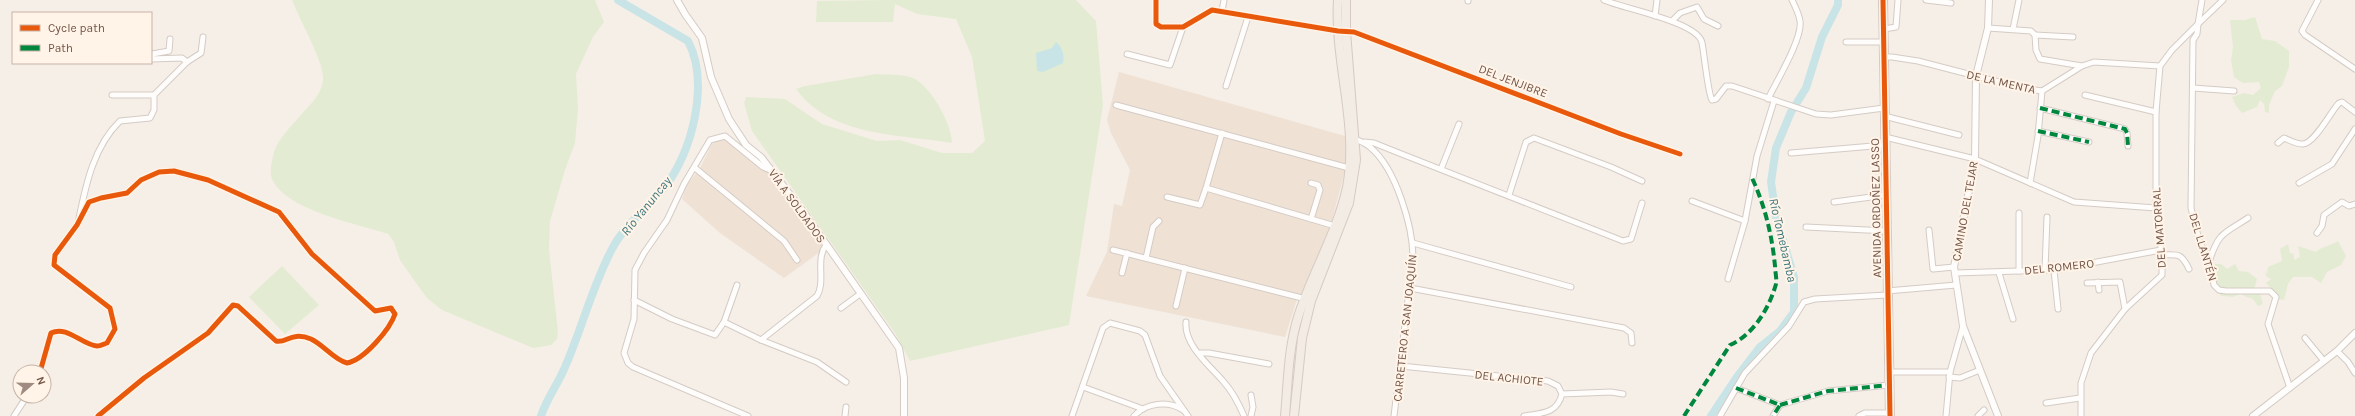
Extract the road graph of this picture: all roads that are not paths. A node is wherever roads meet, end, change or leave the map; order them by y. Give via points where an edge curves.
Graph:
1 (677, 0) edge
2 (1156, 0) edge
3 (1224, 0) edge
4 (1338, 0) edge
5 (1346, 0) edge
6 (1604, 0) edge
7 (1656, 0) edge
8 (1792, 0) edge
9 (1883, 0) edge
10 (1898, 0) edge
11 (1926, 0) edge
12 (1989, 0) edge
13 (2019, 0) edge
14 (2202, 0) edge
15 (2223, 0) edge
16 (2318, 0) edge
17 (1951, 4) dead end
18 (1222, 10) junction
19 (1655, 16) junction
20 (1248, 17) junction
21 (1672, 21) junction
22 (2198, 24) junction
23 (1718, 26) dead end
24 (1183, 27) junction
25 (1988, 28) junction
26 (1884, 29) junction
27 (2013, 29) junction
28 (1342, 31) junction
29 (2035, 35) junction
30 (202, 37) dead end
31 (2073, 37) dead end
32 (170, 39) dead end
33 (1846, 42) dead end
34 (1884, 42) junction
35 (152, 54) edge
36 (1127, 54) dead end
37 (1884, 57) junction
38 (152, 59) edge
39 (187, 62) junction
40 (2082, 66) junction
41 (2160, 66) junction
42 (2355, 69) edge
43 (1976, 76) junction
44 (1226, 86) dead end
45 (2193, 88) junction
46 (2234, 90) dead end
47 (2042, 91) junction
48 (112, 95) dead end
49 (154, 95) junction
50 (2085, 95) dead end
51 (1768, 99) junction
52 (1774, 101) junction
53 (1116, 105) dead end
54 (2040, 108) junction
55 (1884, 112) junction
56 (2156, 112) junction
57 (2355, 112) edge
58 (1459, 124) dead end
59 (2355, 129) edge
60 (2038, 131) junction
61 (1222, 133) junction
62 (1958, 135) dead end
63 (1357, 140) junction
64 (1885, 141) junction
65 (2089, 142) dead end
66 (2278, 143) dead end
67 (2128, 146) dead end
68 (1791, 153) dead end
69 (1680, 154) dead end
70 (1975, 159) junction
71 (695, 168) junction
72 (1349, 168) junction
73 (1441, 169) junction
74 (770, 170) junction
75 (1642, 181) dead end
76 (1311, 183) dead end
77 (2030, 183) junction
78 (2299, 183) dead end
79 (1206, 188) junction
80 (1509, 195) junction
81 (1886, 195) junction
82 (1166, 197) dead end
83 (1692, 201) dead end
84 (1834, 202) dead end
85 (1642, 203) dead end
86 (2355, 204) edge
87 (2156, 208) junction
88 (2019, 213) dead end
89 (2047, 218) dead end
90 (2248, 218) dead end
91 (1311, 219) junction
92 (1159, 221) dead end
93 (1745, 221) junction
94 (77, 225) junction
95 (1335, 226) junction
96 (1806, 227) dead end
97 (1929, 230) dead end
98 (1887, 231) junction
99 (2317, 233) dead end
100 (1413, 243) junction
101 (826, 246) junction
102 (1113, 250) dead end
103 (2162, 253) junction
104 (1128, 254) junction
105 (1146, 258) junction
106 (797, 260) dead end
107 (2209, 262) junction
108 (1185, 268) junction
109 (2189, 269) dead end
110 (1954, 270) junction
111 (2045, 270) junction
112 (2054, 270) junction
113 (2019, 271) junction
114 (1999, 272) junction
115 (1122, 273) dead end
116 (1728, 279) dead end
117 (2098, 282) junction
118 (2087, 283) dead end
119 (737, 285) dead end
120 (1956, 285) junction
121 (1571, 287) dead end
122 (1410, 288) junction
123 (2099, 290) dead end
124 (1887, 293) junction
125 (860, 294) junction
126 (634, 300) junction
127 (1308, 300) junction
128 (1176, 306) dead end
129 (841, 308) dead end
130 (2058, 309) dead end
131 (2125, 309) junction
132 (2013, 319) dead end
133 (724, 322) junction
134 (1186, 322) dead end
135 (1964, 326) junction
136 (2355, 333) edge
137 (2305, 338) dead end
138 (761, 340) junction
139 (1632, 343) dead end
140 (2337, 351) junction
141 (1199, 353) junction
142 (2324, 361) junction
143 (42, 364) edge
144 (1269, 364) dead end
145 (1401, 366) junction
146 (1980, 370) junction
147 (1889, 372) junction
148 (2355, 374) edge
149 (1950, 375) junction
150 (846, 382) dead end
151 (1889, 385) junction
152 (1083, 387) junction
153 (1736, 388) junction
154 (2290, 388) junction
155 (1562, 394) junction
156 (1623, 394) dead end
157 (1251, 395) dead end
158 (2080, 398) junction
159 (2046, 403) dead end
160 (22, 404) edge
161 (1780, 405) junction
162 (846, 407) dead end
163 (1143, 409) junction
164 (1984, 410) dead end
165 (1187, 414) edge
166 (1890, 415) edge
167 (14, 416) edge
168 (98, 416) edge
169 (748, 416) edge
170 (845, 416) edge
171 (904, 416) edge
172 (1072, 416) edge
173 (1134, 416) edge
174 (1244, 416) edge
175 (1251, 416) edge
176 (1286, 416) edge
177 (1294, 416) edge
178 (1394, 416) edge
179 (1524, 416) edge
180 (1720, 416) edge
181 (1773, 416) edge
182 (1859, 416) edge
183 (1946, 416) edge
184 (1978, 416) edge
185 (1998, 416) edge
186 (2080, 416) edge
187 (2253, 416) edge

1 - 74 street, VÍA A SOLDADOS via 702,38 711,77 729,120 746,145 761,157
2 - 24 street via 1155,19 1158,26
3 - 18 street
4 - 28 main road
5 - 28 main road
6 - 19 street
7 - 19 street
8 - 51 street via 1800,18 1800,28 1792,51
9 - 26 main road, AVENIDA ORDOÑEZ LASSO
10 - 26 street via 1896,27
11 - 17 street
12 - 25 street, CAMINO DEL TEJAR
13 - 27 street
14 - 22 street
15 - 22 street
16 - 42 street via 2302,31
18 - 20 street, DEL JENJIBRE
18 - 24 street via 1208,11
19 - 21 street
20 - 28 street, DEL JENJIBRE
20 - 44 street
21 - 23 street via 1680,13 1697,7 1704,19
21 - 51 street via 1696,31 1702,40 1712,100 1716,99 1726,86
22 - 41 street
22 - 45 street, DEL LLANTÉN via 2197,34 2192,43
24 - 36 street via 1170,65
25 - 27 street
25 - 43 street, CAMINO DEL TEJAR
26 - 34 main road, AVENIDA ORDOÑEZ LASSO
27 - 29 street via 2031,31
28 - 63 main road
28 - 69 street, DEL JENJIBRE via 1362,34 1621,134
29 - 31 street
29 - 40 street via 2036,50 2040,59
30 - 39 street via 201,53
32 - 35 street via 169,51
33 - 34 street
34 - 37 main road, AVENIDA ORDOÑEZ LASSO
37 - 43 street, DE LA MENTA via 1918,61
37 - 55 main road, AVENIDA ORDOÑEZ LASSO
38 - 39 street via 182,58
39 - 49 street
40 - 41 street, DE LA MENTA via 2094,62
40 - 47 street, DE LA MENTA
41 - 56 street, DEL MATORRAL
43 - 47 street, DE LA MENTA
43 - 70 street, CAMINO DEL TEJAR
45 - 46 street
45 - 107 street, DEL LLANTÉN via 2191,208 2199,240
47 - 54 street
48 - 49 street
49 - 94 street via 154,110 150,118 120,120 104,141 89,175
50 - 56 street
51 - 52 street
52 - 55 street via 1816,114
52 - 93 street via 1757,156
53 - 61 street
54 - 60 street
54 - 67 street via 2125,129
55 - 62 street
55 - 64 main road, AVENIDA ORDOÑEZ LASSO
56 - 87 street, DEL MATORRAL
57 - 66 street via 2342,102 2339,103 2321,128 2306,143 2300,144 2284,138
58 - 73 street
59 - 78 street via 2332,164
60 - 65 street
60 - 77 street
61 - 72 street
61 - 79 street
63 - 72 main road
63 - 73 street
63 - 100 street, CARRETERO A SAN JOAQUÍN via 1379,156 1388,171 1405,210
63 - 127 main road via 1349,203
64 - 68 street
64 - 70 street
64 - 81 main road, AVENIDA ORDOÑEZ LASSO
70 - 77 street
70 - 110 street, CAMINO DEL TEJAR
71 - 74 street via 710,140 725,136
71 - 106 street via 784,241
71 - 126 street via 684,184 667,220 637,266 633,278
72 - 95 main road via 1347,187
73 - 80 street
74 - 101 street, VÍA A SOLDADOS
75 - 80 street via 1530,138 1526,142
76 - 91 street via 1318,185 1320,190
77 - 87 street via 2074,202
79 - 82 street via 1200,205
79 - 91 street
80 - 85 street via 1623,241 1631,239
81 - 84 street
81 - 98 main road, AVENIDA ORDOÑEZ LASSO
83 - 93 street
86 - 99 street via 2349,206 2342,202 2335,205 2324,215 2322,226
87 - 103 street, DEL MATORRAL
88 - 113 street
89 - 111 street
90 - 107 street via 2221,235 2213,248
91 - 95 street
92 - 105 street via 1153,227
93 - 116 street
94 - 143 street via 55,255 54,265 110,308 115,329 107,343 97,346 68,333 55,331 51,333
94 - 168 street via 92,200 127,193 140,180 159,172 174,171 188,174 229,188 279,212 312,254 337,274 366,304 375,311 391,308 396,314 384,332 361,357 347,363 311,339 295,335 281,342 276,341 238,306 233,305 208,333 144,378
95 - 127 main road
96 - 98 street
97 - 110 street, DEL ROMERO via 1934,269
98 - 124 main road, AVENIDA ORDOÑEZ LASSO
100 - 121 street
100 - 122 street, CARRETERO A SAN JOAQUÍN
101 - 125 street, VÍA A SOLDADOS
101 - 138 street via 821,254 820,290 817,296
102 - 104 street
103 - 109 street, DEL ROMERO via 2180,255
103 - 112 street, DEL ROMERO
103 - 131 street, DEL MATORRAL via 2163,270 2159,280
104 - 105 street
104 - 115 street
105 - 108 street
107 - 154 street, DEL LLANTÉN via 2214,286 2219,290 2270,291 2276,297 2268,324
108 - 127 street
108 - 128 street
110 - 114 street, DEL ROMERO
110 - 120 street, CAMINO DEL TEJAR
111 - 112 street, DEL ROMERO
111 - 113 street, DEL ROMERO
112 - 130 street
113 - 114 street, DEL ROMERO
114 - 132 street
117 - 118 street
117 - 123 street
117 - 131 street via 2120,282
119 - 133 street
120 - 124 street
120 - 135 street, CAMINO DEL TEJAR
122 - 139 street via 1624,328 1631,333
122 - 145 street, CARRETERO A SAN JOAQUÍN
124 - 147 main road, AVENIDA ORDOÑEZ LASSO
124 - 153 street via 1804,302 1788,326 1745,373
125 - 129 street
125 - 171 street, VÍA A SOLDADOS via 899,348 904,378
126 - 133 street via 712,335 717,334
126 - 169 street via 633,325 624,353 628,364
127 - 176 main road via 1293,336
127 - 177 main road via 1299,350
131 - 158 street, DEL MATORRAL via 2091,353 2082,377
133 - 138 street
134 - 141 street via 1188,335
135 - 146 street, CAMINO DEL TEJAR
135 - 149 street
136 - 140 street
137 - 142 street
138 - 150 street via 817,362
140 - 142 street
140 - 148 street
141 - 144 street
141 - 174 street via 1230,391
142 - 154 street
145 - 155 street, DEL ACHIOTE via 1548,381 1558,386
145 - 178 street, CARRETERO A SAN JOAQUÍN
146 - 149 street via 1960,378
146 - 185 street, CAMINO DEL TEJAR
147 - 149 street
147 - 151 main road, AVENIDA ORDOÑEZ LASSO
149 - 183 street
151 - 161 street via 1828,391
151 - 166 main road, AVENIDA ORDOÑEZ LASSO
152 - 163 street
152 - 165 street via 1103,328 1110,323 1122,326 1145,335 1160,376
152 - 172 street
153 - 161 street
153 - 180 street
154 - 187 street
155 - 156 street
155 - 179 street via 1560,403 1550,412
157 - 175 street via 1254,407
158 - 159 street
158 - 186 street, DEL MATORRAL
160 - 167 street
161 - 181 street
162 - 170 street
163 - 165 street via 1154,405 1171,404
163 - 173 street
164 - 184 street
166 - 182 street via 1865,413

